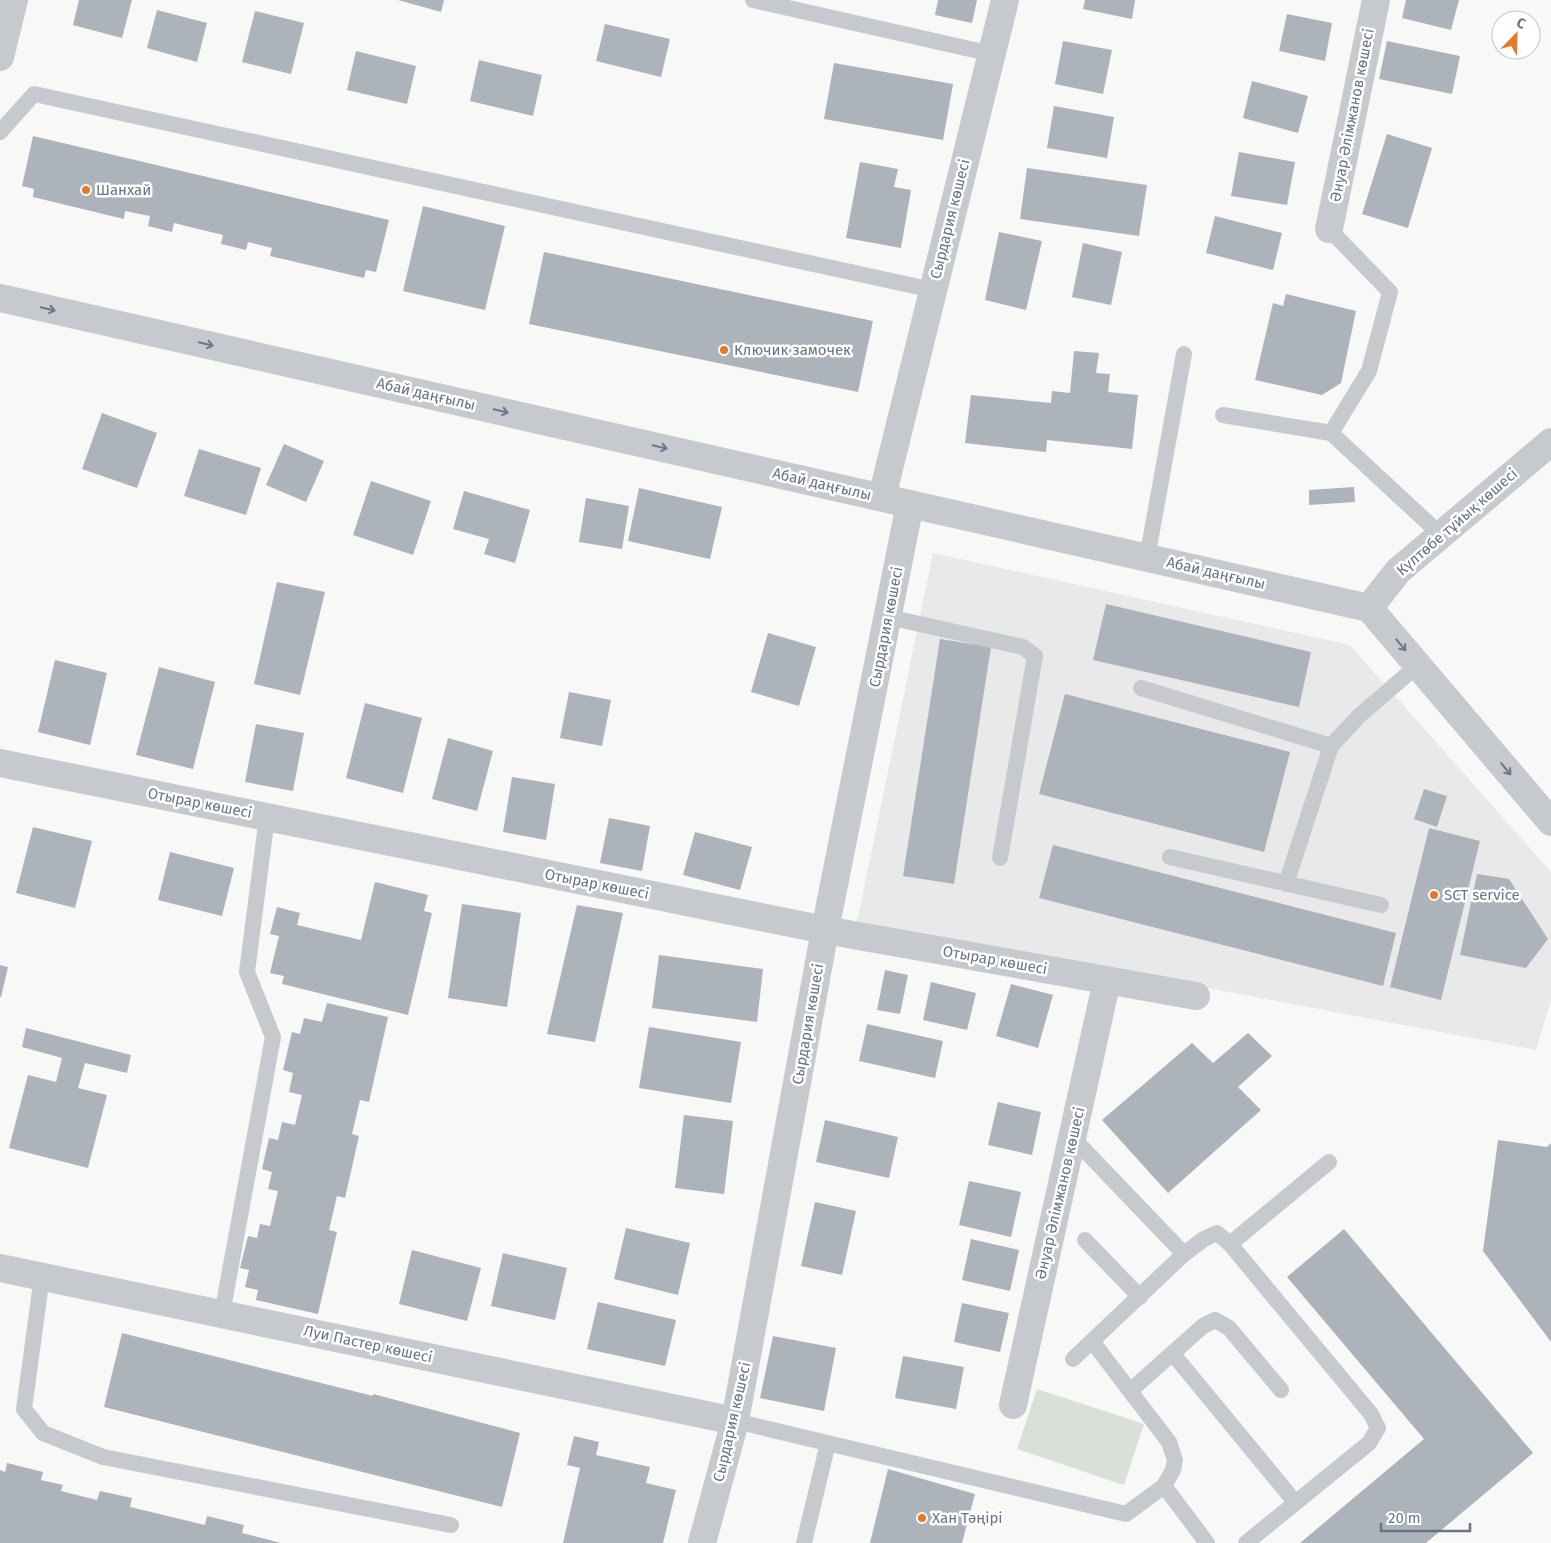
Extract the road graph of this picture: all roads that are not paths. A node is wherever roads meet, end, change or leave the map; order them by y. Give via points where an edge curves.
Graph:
1 (14, 0) edge
2 (753, 0) edge
3 (1005, 0) edge
4 (1376, 0) edge
5 (992, 54) junction
6 (0, 57) edge
7 (0, 132) edge
8 (1329, 229) joint
9 (933, 290) junction
10 (0, 298) edge
11 (1184, 354) dead end
12 (1223, 415) dead end
13 (1331, 433) junction
14 (1551, 442) edge
15 (882, 497) junction
16 (910, 504) junction
17 (1441, 535) junction
18 (1147, 558) junction
19 (1369, 608) junction
20 (888, 617) junction
21 (1418, 665) junction
22 (1141, 688) dead end
23 (1331, 746) junction
24 (0, 763) edge
25 (267, 817) junction
26 (1551, 822) edge
27 (1170, 857) dead end
28 (1000, 858) dead end
29 (1286, 884) junction
30 (1381, 905) dead end
31 (825, 930) junction
32 (1107, 980) junction
33 (1196, 996) dead end
34 (1072, 1137) junction
35 (1329, 1162) dead end
36 (1085, 1240) dead end
37 (1230, 1244) junction
38 (1184, 1254) junction
39 (0, 1268) edge
40 (42, 1276) junction
41 (1140, 1297) junction
42 (222, 1314) junction
43 (1092, 1341) junction
44 (1173, 1354) junction
45 (1073, 1359) dead end
46 (1281, 1390) dead end
47 (1130, 1391) junction
48 (1013, 1405) dead end
49 (735, 1420) junction
50 (828, 1443) junction
51 (1164, 1486) junction
52 (1295, 1502) junction
53 (451, 1525) dead end
54 (702, 1543) edge
55 (804, 1543) edge
56 (1207, 1543) edge
57 (1246, 1543) edge

1 - 6 street
2 - 5 lane
3 - 5 street, Сырдария көшесі
4 - 8 street, Әнуар Әлімжанов көшесі
5 - 9 street, Сырдария көшесі
7 - 9 lane via 34,94
8 - 13 lane via 1390,292 1369,371
9 - 15 street, Сырдария көшесі
10 -> 15 street, Абай даңғылы
11 - 18 lane
12 - 13 lane
13 - 17 lane
14 - 17 street, Күлтөбе тұйық көшесі
15 - 16 street, Абай даңғылы
16 - 18 street, Абай даңғылы
16 - 20 street, Сырдария көшесі
17 - 19 street, Күлтөбе тұйық көшесі via 1398,571
18 - 19 street, Абай даңғылы
19 -> 21 street
20 - 28 lane via 1023,647 1035,656
20 - 31 street, Сырдария көшесі
21 - 23 lane via 1358,716
21 -> 26 street
22 - 23 lane
23 - 29 lane
24 - 25 street, Отырар көшесі
25 - 31 street, Отырар көшесі
25 - 42 lane via 247,972 273,1037
27 - 29 lane
29 - 30 lane
31 - 32 street, Отырар көшесі
31 - 49 street, Сырдария көшесі
32 - 33 street, Отырар көшесі
32 - 34 street, Әнуар Әлімжанов көшесі
34 - 38 lane
34 - 48 street, Әнуар Әлімжанов көшесі
35 - 37 lane
36 - 41 lane
37 - 38 lane via 1217,1233
37 - 52 lane via 1371,1414 1378,1428 1369,1443
38 - 41 lane
39 - 40 street, Луи Пастер көшесі
40 - 42 street, Луи Пастер көшесі
40 - 53 lane via 24,1409 43,1433 102,1457
41 - 43 lane
42 - 49 street, Луи Пастер көшесі
43 - 45 lane
43 - 47 lane
44 - 46 lane via 1214,1320 1229,1328
44 - 47 lane
44 - 52 lane
47 - 51 lane via 1169,1442 1175,1460
49 - 50 lane
49 - 54 street, Сырдария көшесі
50 - 51 lane via 1126,1514
50 - 55 lane
51 - 56 lane
52 - 57 lane

